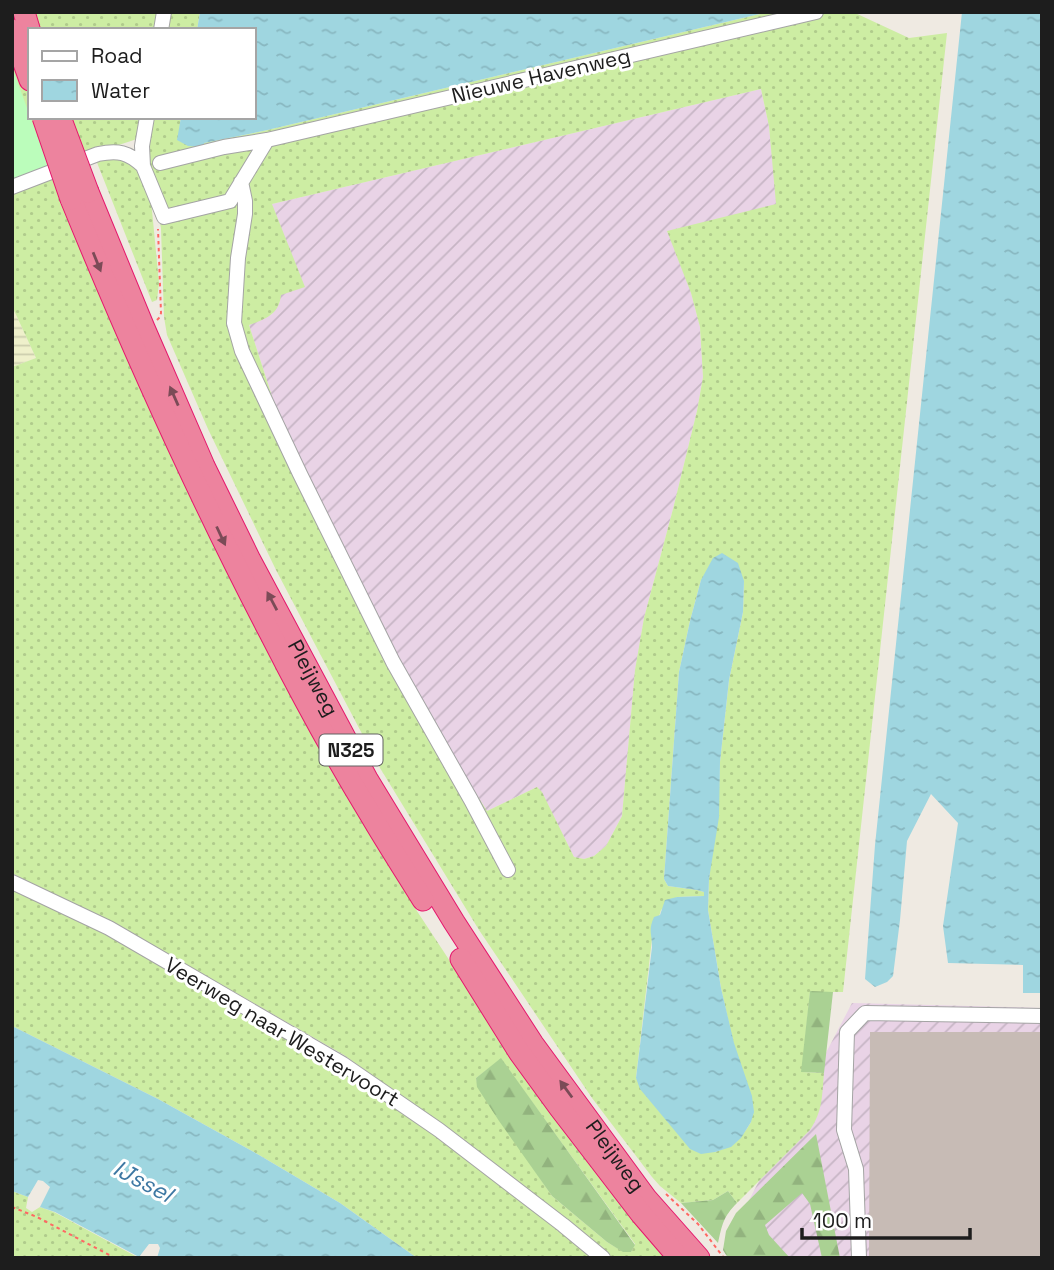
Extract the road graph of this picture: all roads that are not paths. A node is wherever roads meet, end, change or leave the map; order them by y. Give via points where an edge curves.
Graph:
1 (816, 12) edge
2 (12, 30) edge
3 (28, 74) edge
4 (44, 119) edge
5 (61, 119) edge
6 (146, 119) edge
7 (267, 140) junction
8 (160, 163) dead end
9 (144, 166) junction
10 (242, 182) junction
11 (12, 187) edge
12 (80, 195) junction
13 (508, 870) dead end
14 (12, 882) edge
15 (1042, 1016) edge
16 (603, 1258) edge
17 (679, 1258) edge
18 (699, 1258) edge
19 (859, 1258) edge

1 - 7 street, Nieuwe Havenweg
2 - 3 highway
4 - 12 highway, Pleijweg / N325, bridge
5 - 12 highway, Pleijweg / N325, bridge
6 - 9 street
7 - 8 street, Nieuwe Havenweg
7 - 10 street
9 - 10 street via 164,217 230,201
9 - 11 street via 127,153 107,152
10 - 13 street via 245,214 233,323 242,351 393,662
12 -> 17 highway, Pleijweg / N325 via 113,301 169,427 232,560 369,813 519,1052
18 -> 12 highway, Pleijweg / N325 via 646,1198 533,1044 367,779 250,560
14 - 16 street, Veerweg naar Westervoort via 109,928 343,1063 439,1130
15 - 19 street via 865,1013 847,1032 844,1130 856,1169

